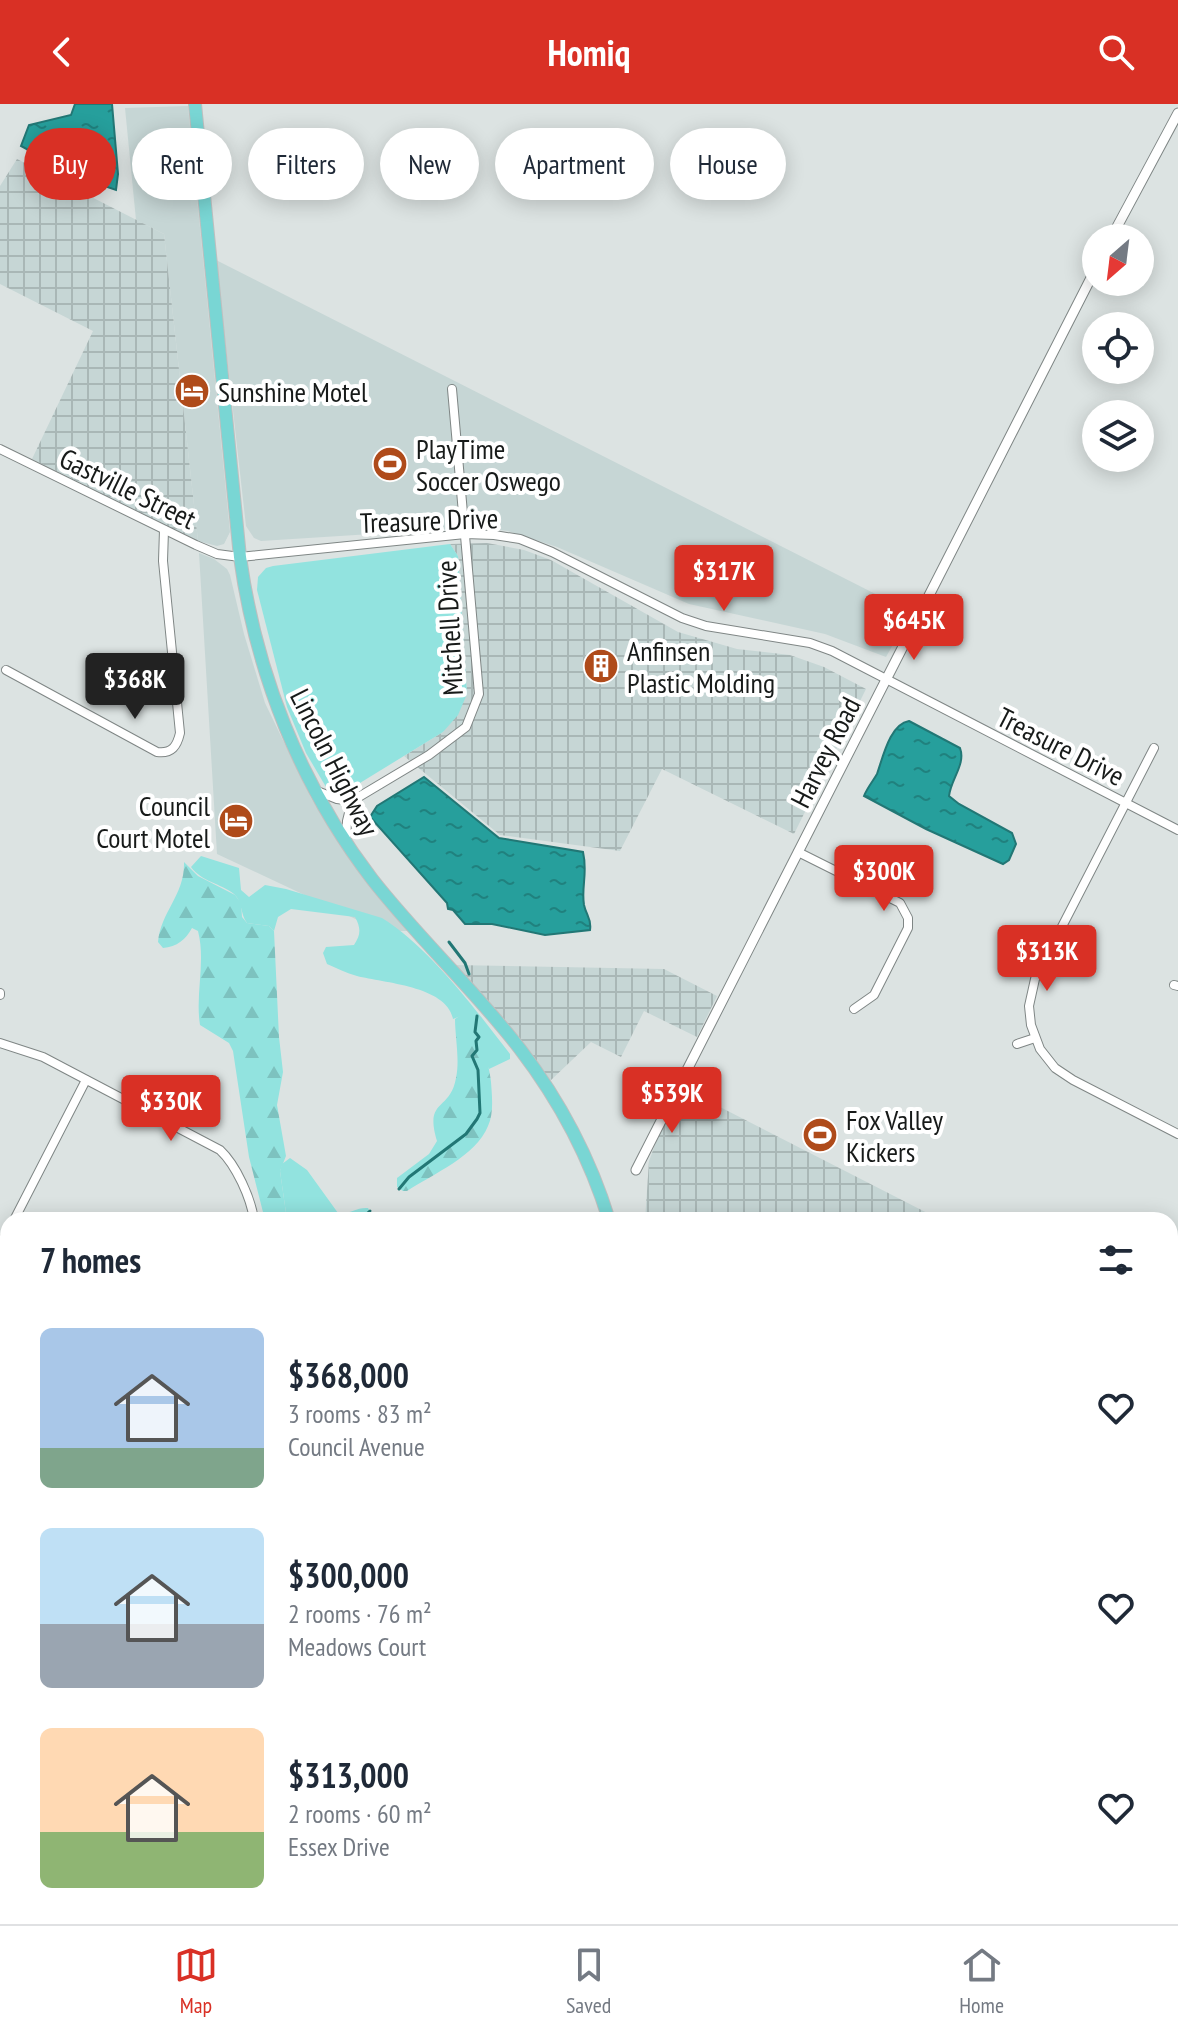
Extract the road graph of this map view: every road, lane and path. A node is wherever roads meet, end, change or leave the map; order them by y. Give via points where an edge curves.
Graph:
1 (195, 104) edge
2 (1178, 113) edge
3 (1119, 224) edge
4 (1082, 296) edge
5 (452, 389) dead end
6 (0, 449) edge
7 (164, 530) junction
8 (465, 534) junction
9 (240, 557) junction
10 (6, 670) dead end
11 (886, 681) junction
12 (1154, 748) dead end
13 (315, 789) junction
14 (352, 801) junction
15 (1125, 803) junction
16 (1178, 830) edge
17 (346, 842) junction
18 (798, 852) junction
19 (854, 1009) dead end
20 (1035, 1038) junction
21 (0, 1043) edge
22 (1017, 1044) dead end
23 (86, 1080) junction
24 (1178, 1134) edge
25 (636, 1170) dead end
26 (18, 1212) edge
27 (253, 1212) edge
28 (606, 1212) edge

1 - 9 main road, Lincoln Highway
2 - 3 street
4 - 11 street, Harvey Road
5 - 8 street, Mitchell Drive
6 - 7 street, Gastville Street
7 - 9 street, Gastville Street via 210,551
7 - 10 street via 180,733 175,747 157,752
8 - 9 street, Treasure Drive
8 - 11 street, Treasure Drive via 520,539 682,618 810,643
8 - 14 street, Mitchell Drive via 479,694 474,712 457,735
9 - 13 main road, Lincoln Highway via 269,687
11 - 15 street, Treasure Drive
11 - 18 street, Harvey Road
12 - 15 street
13 - 14 street
13 - 17 main road, Lincoln Highway
14 - 17 street
15 - 16 street, Treasure Drive
15 - 20 street via 1035,979 1029,1006
17 - 28 main road, Lincoln Highway via 538,1075 574,1133
18 - 19 street via 906,910 908,928 874,995
18 - 25 street, Harvey Road
20 - 22 street
20 - 24 street via 1063,1074
21 - 23 street via 43,1057
23 - 26 street
23 - 27 street via 220,1150

